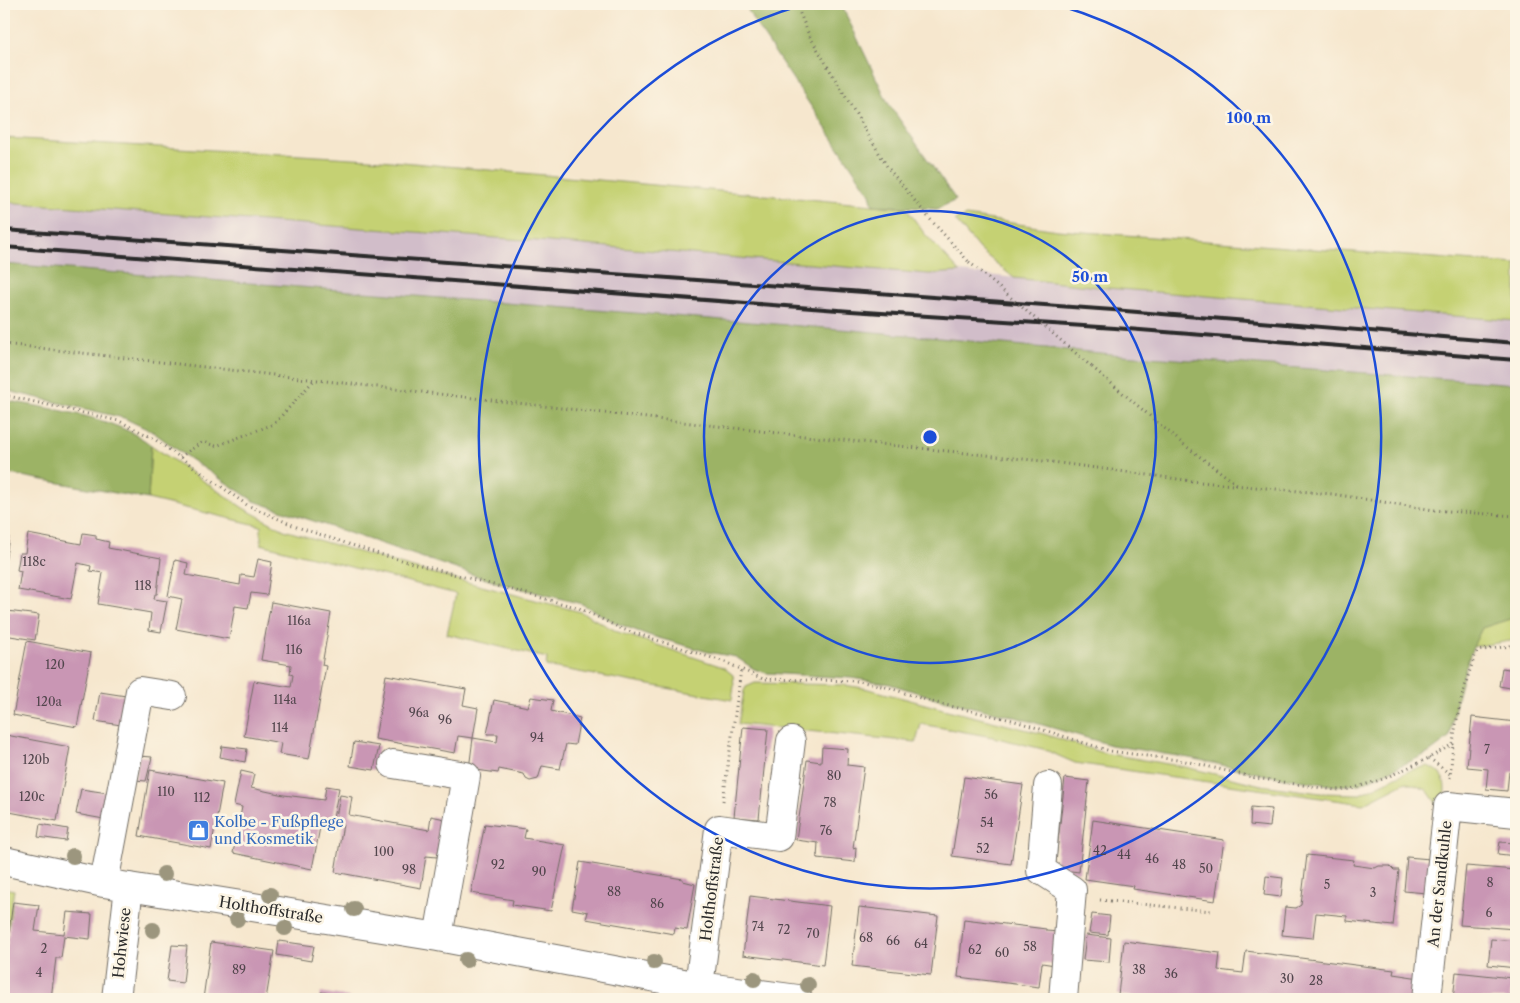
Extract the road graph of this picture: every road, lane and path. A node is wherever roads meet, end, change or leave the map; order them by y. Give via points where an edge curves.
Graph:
1 (796, 4) edge
2 (4, 344) edge
3 (315, 379) junction
4 (4, 395) edge
5 (180, 457) junction
6 (1239, 486) junction
7 (1516, 516) edge
8 (1516, 645) edge
9 (741, 670) junction
10 (172, 696) dead end
11 (791, 741) dead end
12 (1429, 758) junction
13 (393, 764) dead end
14 (1450, 774) dead end
15 (1048, 786) dead end
16 (1516, 813) edge
17 (720, 829) junction
18 (4, 861) edge
19 (116, 885) junction
20 (1072, 897) junction
21 (1211, 910) dead end
22 (438, 937) junction
23 (699, 986) junction
24 (116, 999) edge
25 (798, 999) edge
26 (1063, 999) edge
27 (1427, 999) edge

1 - 6 path, bridge via 809,35 888,168 969,262 1183,444
2 - 3 path
3 - 5 path via 274,424 216,446 202,442
3 - 6 path
4 - 5 path via 119,421 153,438
5 - 9 path via 247,505 297,527 379,554 578,608 622,629
6 - 7 path via 1332,494 1434,510
8 - 12 path via 1478,652 1456,720 1453,744
9 - 12 path via 763,679 859,681 1012,720 1110,750 1335,790 1351,789 1383,779
9 - 17 path
10 - 19 street via 140,690
11 - 17 street, Holthoffstraße via 779,837
12 - 14 path
13 - 22 street via 466,776
15 - 20 street via 1040,870 1072,890
16 - 27 street, An der Sandkuhle via 1448,806
17 - 23 street, Holthoffstraße
18 - 19 street, Holthoffstraße
19 - 22 street, Holthoffstraße
19 - 24 street, Hohwiese
20 - 21 path
20 - 26 street
22 - 23 street, Holthoffstraße
23 - 25 street, Holthoffstraße

